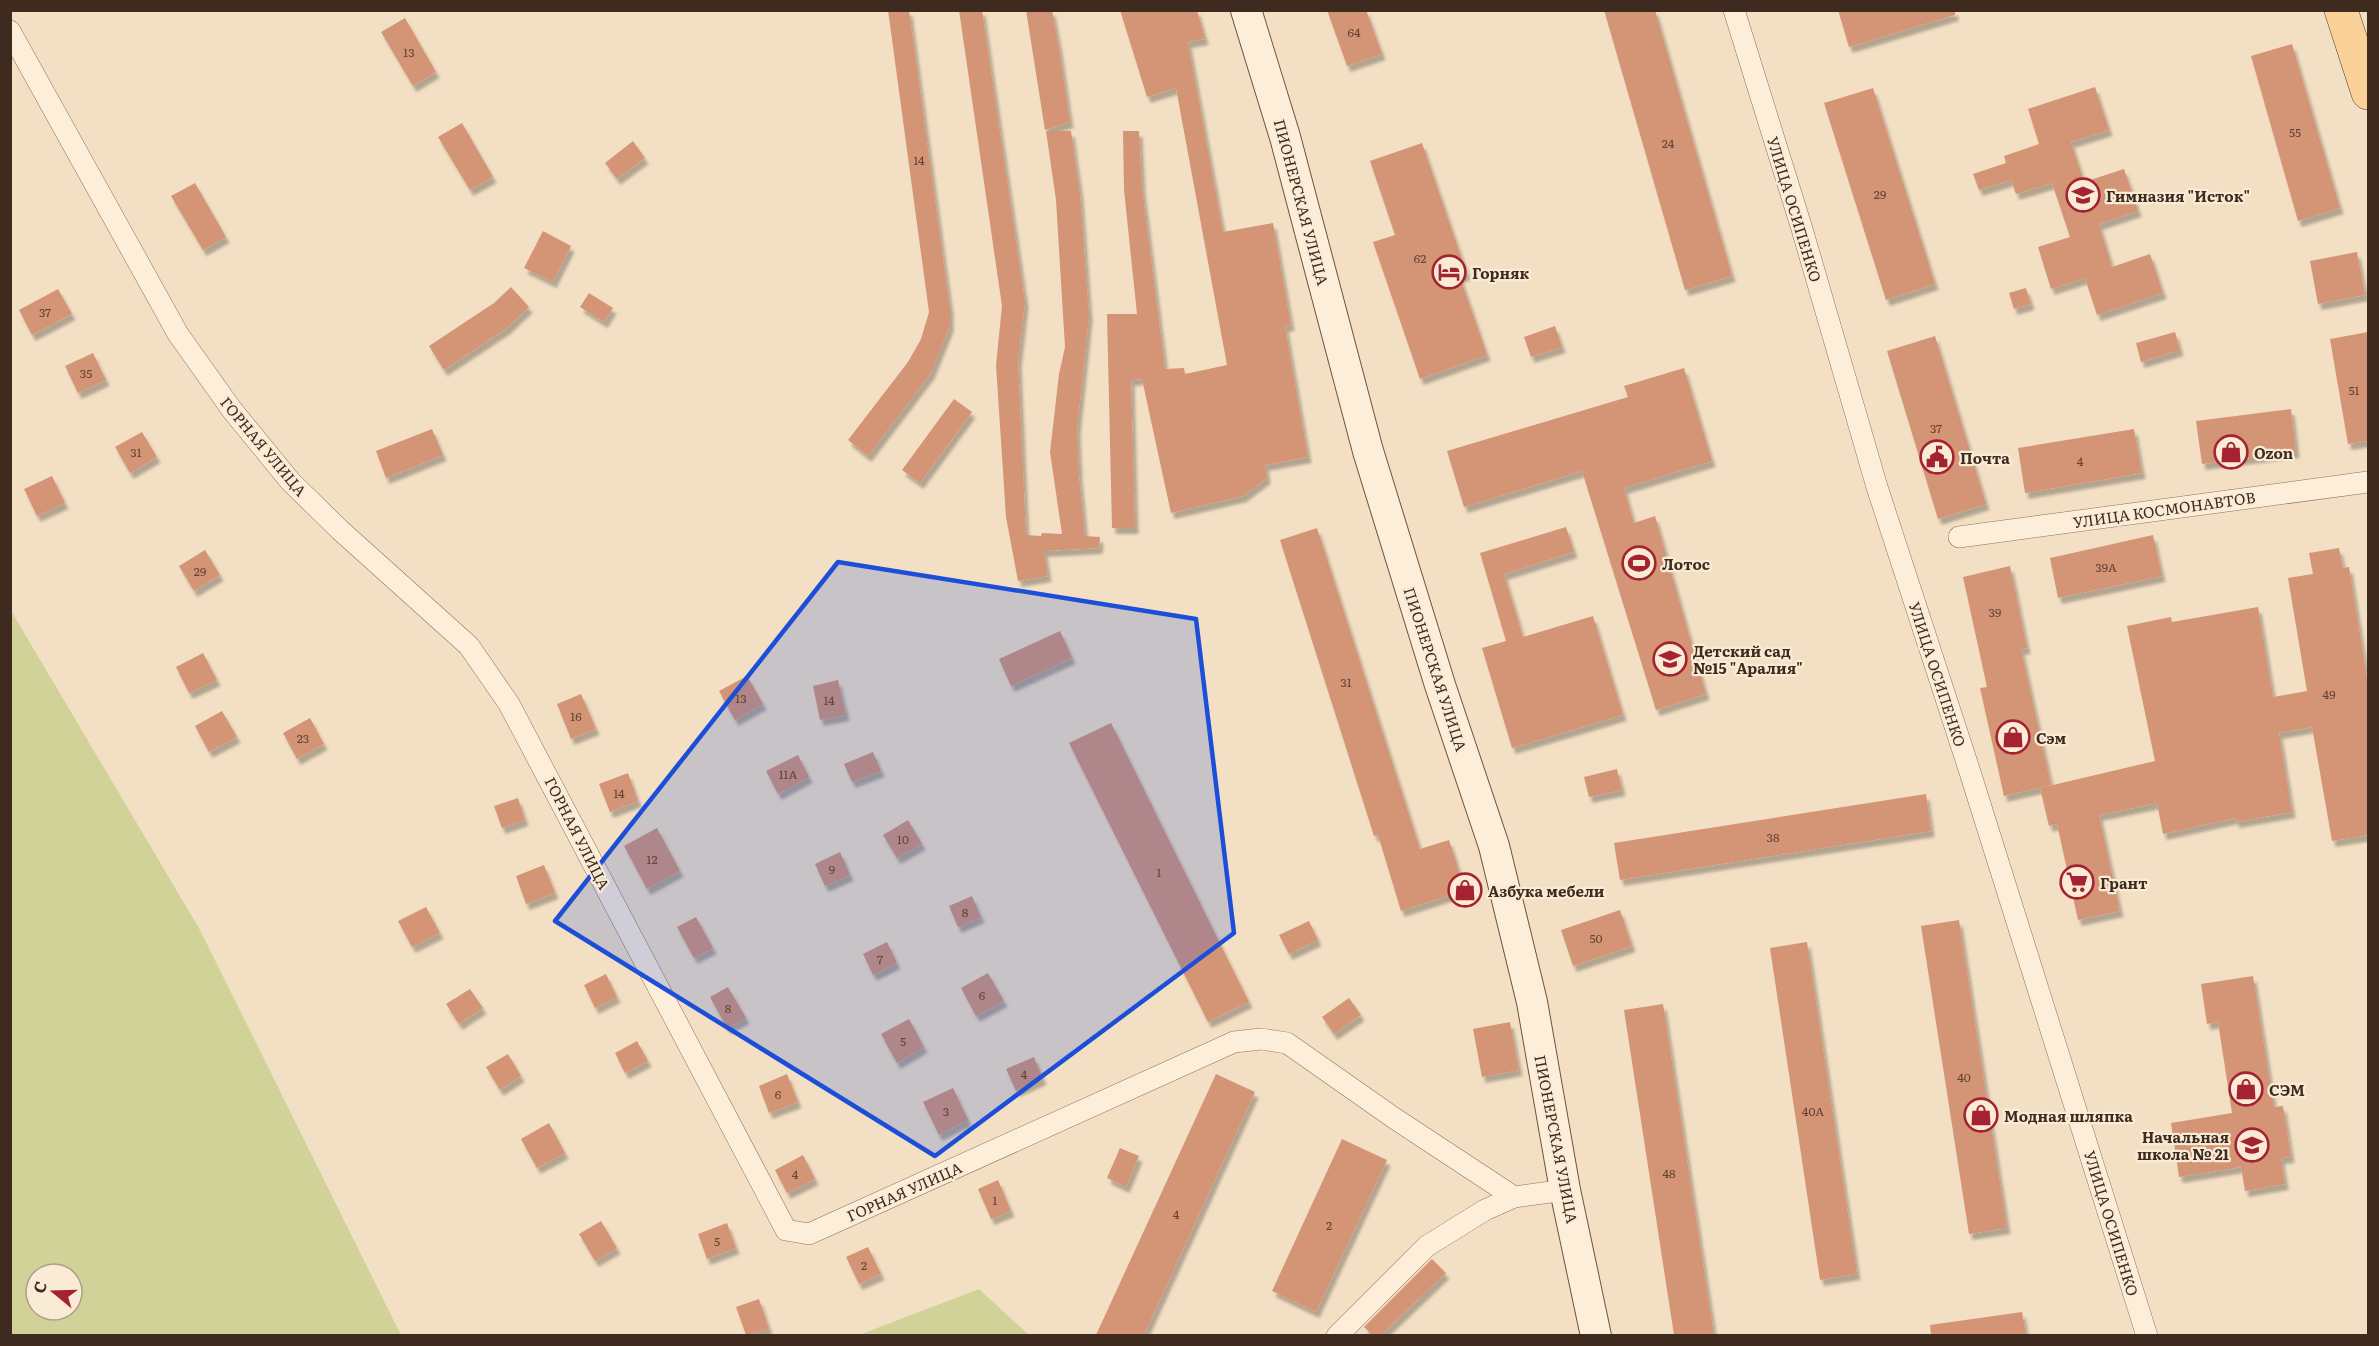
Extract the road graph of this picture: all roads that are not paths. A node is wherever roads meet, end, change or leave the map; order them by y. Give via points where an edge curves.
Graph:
1 (1246, 10) edge
2 (1734, 10) edge
3 (2341, 10) edge
4 (10, 31) edge
5 (2368, 93) edge
6 (2368, 482) edge
7 (1959, 537) dead end
8 (1566, 1190) junction
9 (1514, 1197) junction
10 (1337, 1335) edge
11 (1596, 1335) edge
12 (2147, 1335) edge

1 - 8 main road, ПИОНЕРСКАЯ УЛИЦА via 1286,136 1368,451 1494,846 1532,1002
2 - 12 street, УЛИЦА ОСИПЕНКО via 1877,487
3 - 5 main road
4 - 9 street, ГОРНАЯ УЛИЦА via 178,334 232,410 290,481 469,646 509,704 786,1230 809,1234 1234,1042 1261,1039 1287,1043
6 - 7 street, УЛИЦА КОСМОНАВТОВ
8 - 9 street
8 - 11 main road, ПИОНЕРСКАЯ УЛИЦА
9 - 10 street via 1427,1246

